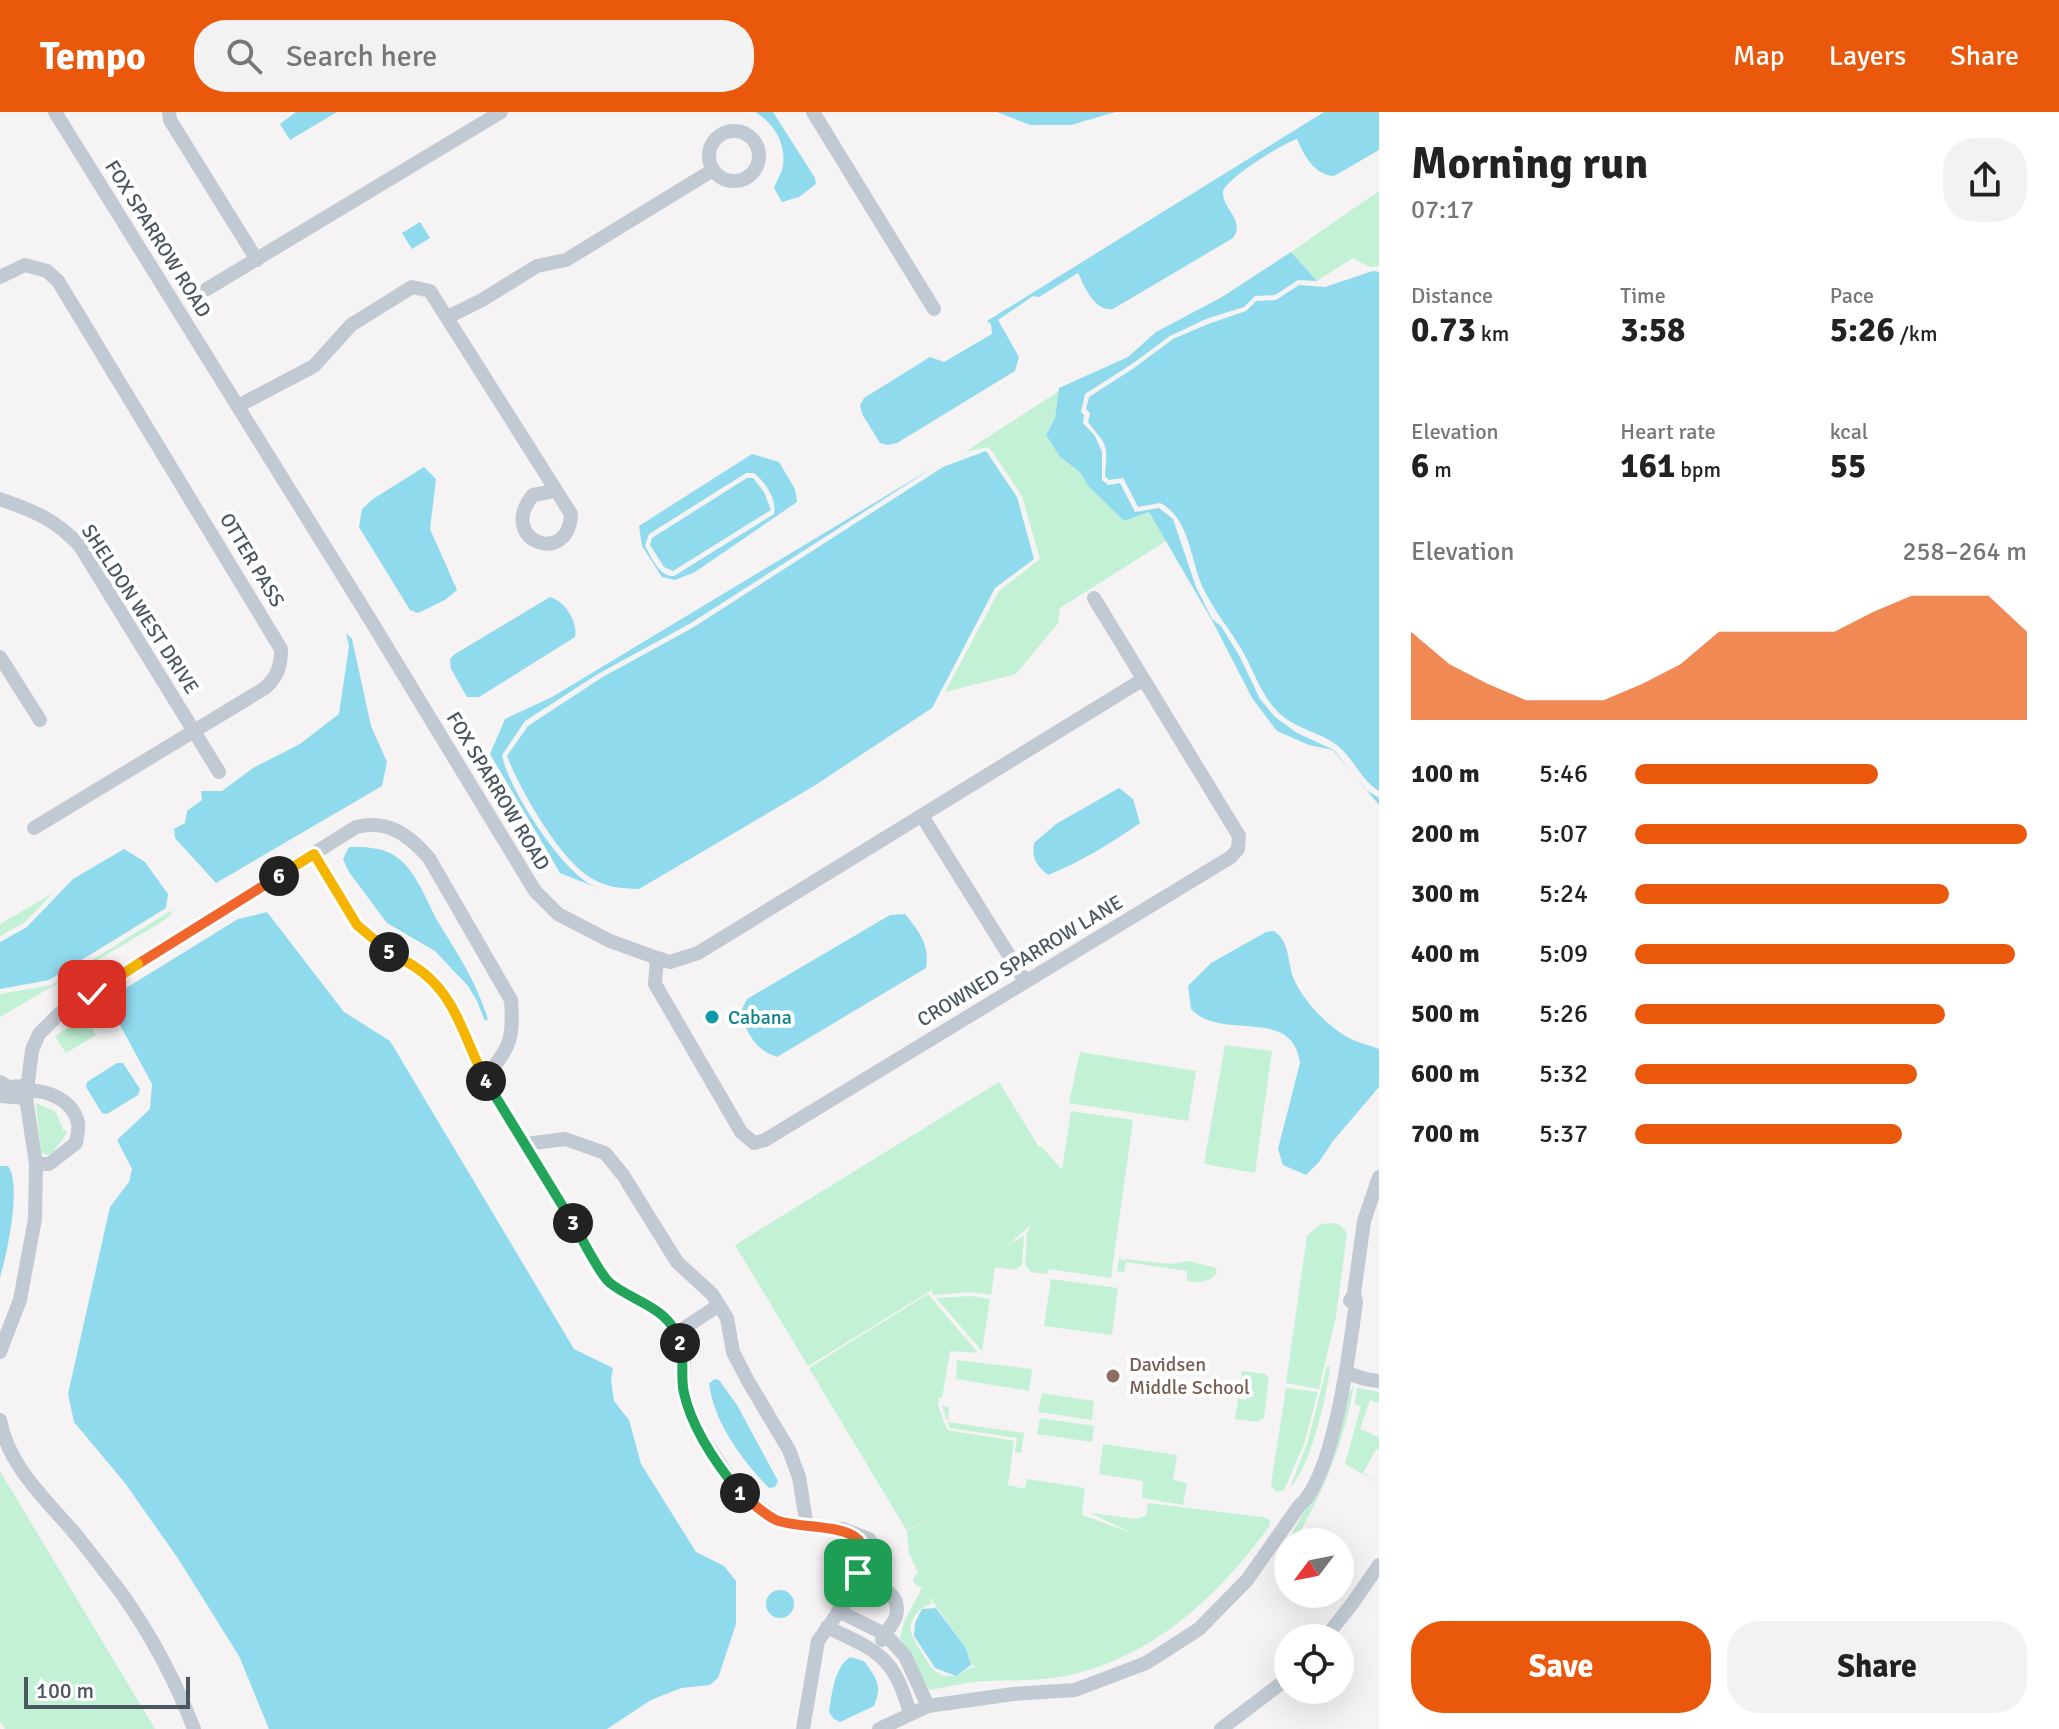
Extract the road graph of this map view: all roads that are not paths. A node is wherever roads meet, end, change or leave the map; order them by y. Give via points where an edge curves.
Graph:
1 (55, 112) edge
2 (169, 112) edge
3 (501, 112) edge
4 (813, 112) edge
5 (713, 170) dead end
6 (257, 260) junction
7 (0, 277) edge
8 (207, 289) dead end
9 (934, 309) dead end
10 (448, 317) junction
11 (238, 406) junction
12 (554, 491) dead end
13 (0, 499) edge
14 (1094, 598) dead end
15 (0, 657) edge
16 (1142, 680) junction
17 (40, 720) dead end
18 (193, 731) junction
19 (219, 772) dead end
20 (922, 816) junction
21 (34, 828) dead end
22 (314, 854) junction
23 (657, 958) junction
24 (1025, 981) junction
25 (485, 1078) junction
26 (0, 1082) edge
27 (26, 1092) junction
28 (0, 1096) edge
29 (526, 1144) junction
30 (36, 1164) junction
31 (1379, 1177) edge
32 (1354, 1294) junction
33 (719, 1305) junction
34 (677, 1333) junction
35 (0, 1352) edge
36 (1347, 1373) junction
37 (1372, 1380) edge
38 (0, 1420) edge
39 (1299, 1506) junction
40 (807, 1527) junction
41 (1379, 1565) edge
42 (861, 1576) junction
43 (838, 1611) junction
44 (1336, 1624) edge
45 (827, 1627) junction
46 (885, 1634) junction
47 (877, 1651) junction
48 (1274, 1689) edge
49 (928, 1706) junction
50 (910, 1713) junction
51 (194, 1729) edge
52 (803, 1729) edge
53 (879, 1729) edge
54 (1221, 1729) edge

1 - 11 street, FOX SPARROW ROAD
2 - 6 street
3 - 6 street
4 - 9 street
5 - 10 street via 566,260 537,266
6 - 8 street
7 - 18 street, OTTER PASS via 25,265 47,271 58,281 281,649 281,667 265,688
10 - 11 street via 430,291 412,287 351,325 314,366
10 - 12 street
11 - 23 street, FOX SPARROW ROAD via 535,891 558,914
13 - 18 street, SHELDON WEST DRIVE via 43,515 80,546
14 - 16 street, CROWNED SPARROW LANE
15 - 17 street
16 - 20 street, FOX SPARROW ROAD
16 - 24 street, CROWNED SPARROW LANE via 1239,836 1238,849
18 - 19 street, SHELDON WEST DRIVE
18 - 21 street, OTTER PASS
20 - 23 street, FOX SPARROW ROAD via 698,953 670,962
20 - 24 street
22 - 25 street via 357,925 419,969 449,1001
22 - 25 street via 368,824 412,838 429,858 511,1000 508,1049
22 - 27 street via 59,1014 32,1050
23 - 24 street, CROWNED SPARROW LANE via 655,984 672,1017 741,1132 754,1143
25 - 29 street
26 - 27 street
27 - 28 street
27 - 30 street
27 - 30 street via 39,1090 66,1102 78,1122 76,1143 49,1164
29 - 33 street via 565,1139 605,1153 677,1262
29 - 34 street via 608,1282 660,1313
30 - 35 street via 35,1219 20,1300
31 - 32 street via 1364,1221
32 - 36 street
32 - 39 street via 1330,1415
33 - 34 street
33 - 40 street via 733,1352 789,1450
34 - 40 street via 684,1358 683,1391 698,1431 739,1492 775,1519
36 - 37 street
36 - 39 street via 1322,1466
38 - 51 street via 25,1478 77,1535 148,1635
39 - 49 street via 1247,1580 1199,1629 1146,1663 1075,1690
40 - 42 street via 843,1529 869,1539 876,1553
41 - 44 street
42 - 43 street
42 - 46 street via 888,1589 896,1603 896,1616
43 - 45 street
43 - 46 street
45 - 47 street
45 - 52 street via 818,1641
46 - 47 street
46 - 49 street via 905,1656
47 - 50 street via 890,1664
48 - 54 street
49 - 50 street
50 - 53 street

